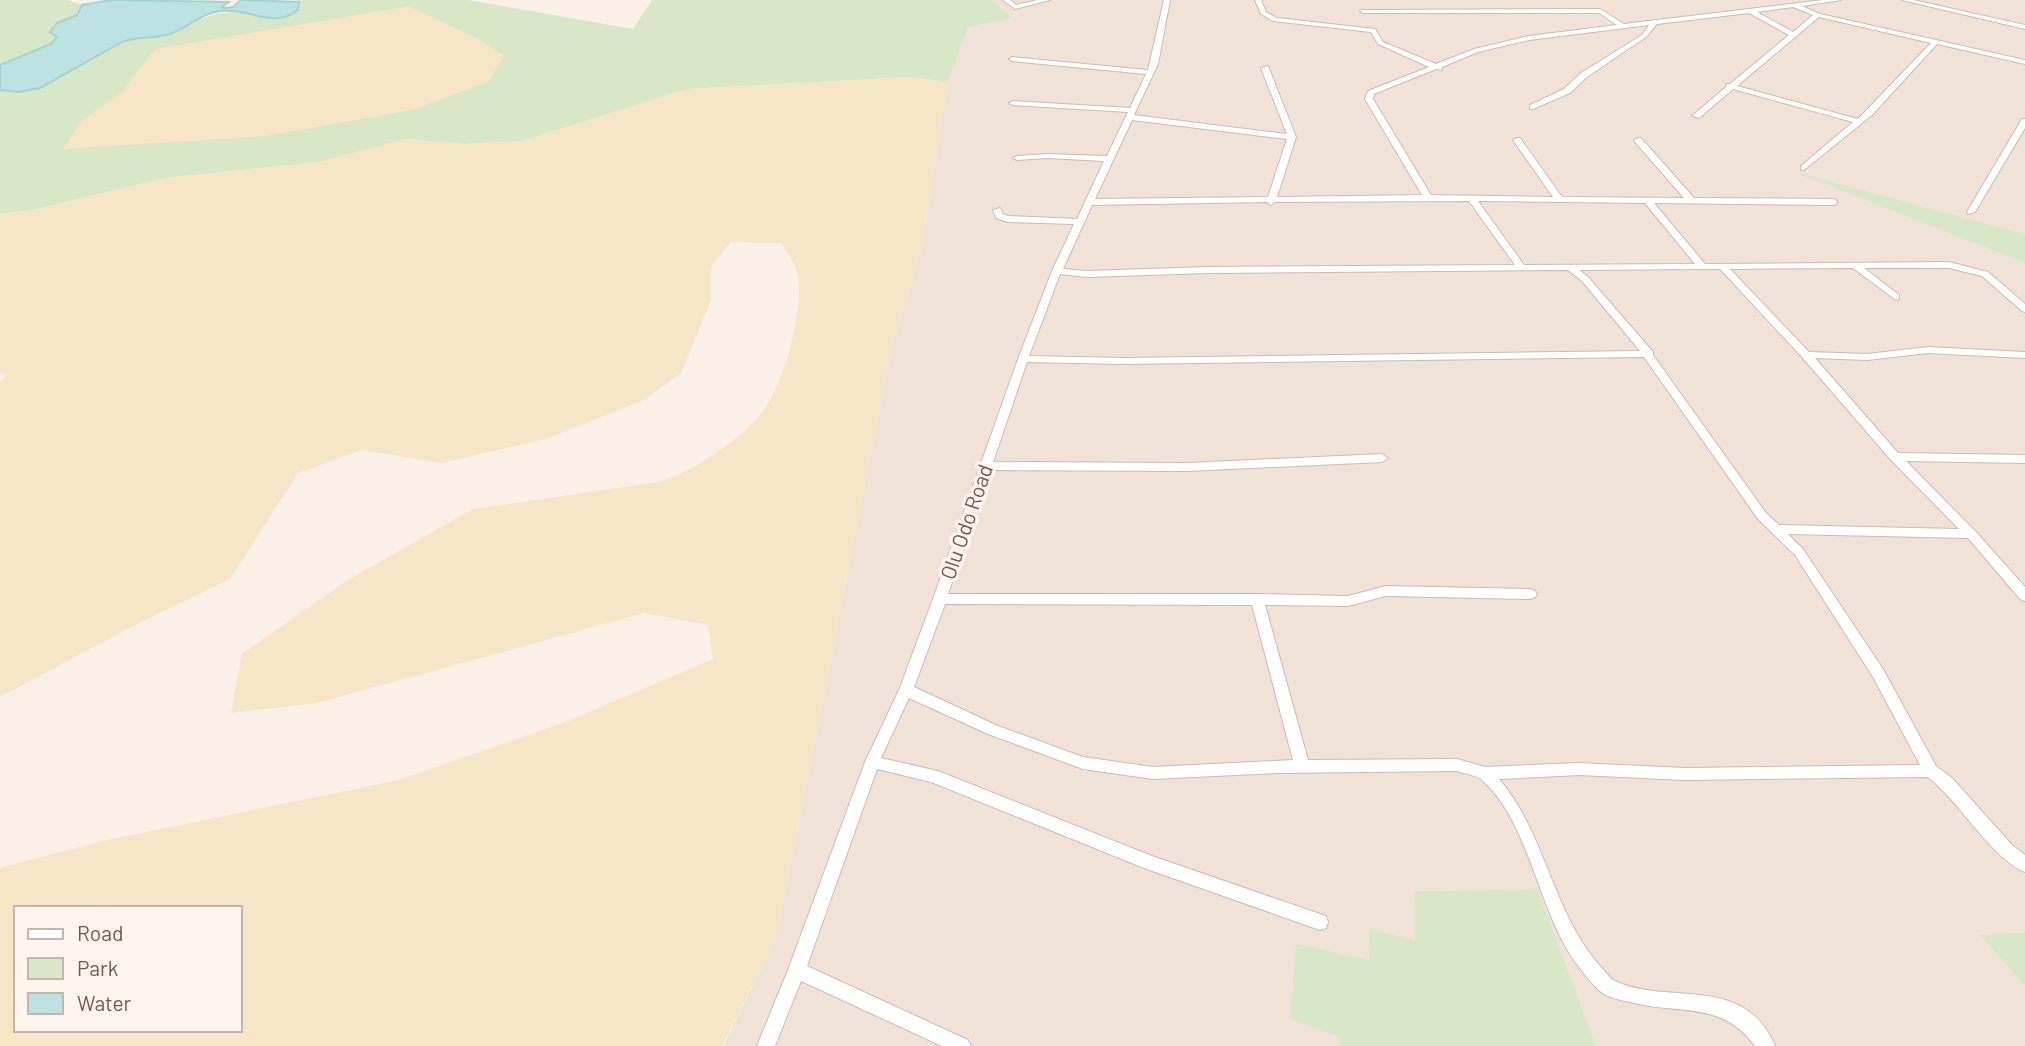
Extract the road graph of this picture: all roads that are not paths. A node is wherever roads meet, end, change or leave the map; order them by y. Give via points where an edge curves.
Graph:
1 (1006, 0) edge
2 (1047, 0) edge
3 (1167, 0) edge
4 (1258, 0) edge
5 (1357, 0) edge
6 (1589, 0) edge
7 (1838, 0) edge
8 (1905, 0) edge
9 (1793, 3) edge
10 (1363, 11) junction
11 (1600, 11) junction
12 (1749, 11) junction
13 (1818, 15) junction
14 (1656, 21) junction
15 (1622, 26) junction
16 (2025, 27) edge
17 (1373, 30) junction
18 (1794, 35) junction
19 (1936, 41) junction
20 (1012, 59) dead end
21 (2025, 62) edge
22 (1265, 68) dead end
23 (1438, 68) junction
24 (1150, 72) junction
25 (1729, 86) junction
26 (1013, 103) dead end
27 (1533, 107) dead end
28 (1130, 113) junction
29 (1696, 116) dead end
30 (1857, 121) junction
31 (2025, 121) edge
32 (1292, 137) junction
33 (1517, 140) dead end
34 (1639, 140) dead end
35 (1017, 158) dead end
36 (1110, 159) junction
37 (1804, 168) dead end
38 (1428, 198) junction
39 (1472, 199) junction
40 (1646, 199) junction
41 (1690, 199) junction
42 (1560, 200) junction
43 (1089, 202) junction
44 (1270, 202) junction
45 (1834, 202) dead end
46 (997, 209) dead end
47 (1970, 212) dead end
48 (1080, 222) junction
49 (1854, 265) junction
50 (1723, 267) junction
51 (1703, 268) junction
52 (1522, 270) junction
53 (1572, 270) junction
54 (1057, 271) junction
55 (1896, 297) dead end
56 (2025, 309) edge
57 (1648, 354) junction
58 (1806, 355) junction
59 (2025, 355) edge
60 (1023, 359) junction
61 (1895, 457) junction
62 (1382, 458) dead end
63 (2025, 459) edge
64 (986, 466) junction
65 (1779, 529) junction
66 (1972, 534) junction
67 (2023, 593) edge
68 (1530, 594) dead end
69 (940, 599) junction
70 (1257, 600) junction
71 (906, 690) junction
72 (872, 762) junction
73 (1302, 767) junction
74 (1931, 771) junction
75 (1485, 773) junction
76 (2025, 865) edge
77 (1320, 922) dead end
78 (797, 970) junction
79 (766, 1046) edge
80 (962, 1046) edge
81 (1766, 1046) edge

1 - 2 street via 1015,7
3 - 24 street, Olu Odo Road
4 - 17 street via 1263,13 1275,20
5 - 10 street
6 - 11 street
7 - 9 street
8 - 16 street
9 - 12 street
9 - 13 street
10 - 11 street
10 - 17 street
11 - 15 street
12 - 14 street
12 - 18 street
13 - 18 street
13 - 19 street
14 - 15 street
14 - 27 street via 1644,36 1567,91
15 - 23 street via 1486,48
17 - 23 street via 1380,43
18 - 25 street
19 - 21 street
19 - 30 street
20 - 24 street
22 - 32 street
23 - 38 street via 1371,93 1369,99
24 - 28 street, Olu Odo Road
25 - 29 street
25 - 30 street
26 - 28 street
28 - 32 street
28 - 36 street, Olu Odo Road
30 - 37 street
31 - 47 street
32 - 44 street
33 - 42 street
34 - 41 street
35 - 36 street
36 - 43 street, Olu Odo Road
38 - 39 street
38 - 44 street
39 - 42 street
39 - 52 street
40 - 41 street
40 - 42 street
40 - 51 street
41 - 45 street
43 - 44 street
43 - 48 street, Olu Odo Road
46 - 48 street via 999,216 1007,219
48 - 54 street, Olu Odo Road
49 - 50 street
49 - 55 street
49 - 56 street via 1976,269
50 - 51 street
50 - 58 street
51 - 53 street
52 - 53 street
52 - 54 street
53 - 57 street via 1585,279
54 - 60 street, Olu Odo Road
57 - 60 street
57 - 65 street via 1762,516
58 - 59 street via 1877,357 1928,350
58 - 61 street
60 - 64 street, Olu Odo Road
61 - 63 street
61 - 66 street
62 - 64 street via 1188,467
64 - 69 street, Olu Odo Road
65 - 66 street
65 - 74 street via 1878,673
66 - 67 street
68 - 70 street via 1386,591 1348,601
69 - 70 street
69 - 71 street, Olu Odo Road
70 - 73 street
71 - 72 street, Olu Odo Road
71 - 73 street via 993,730 1083,763 1153,773
72 - 77 street via 933,776 1150,863
72 - 78 street, Olu Odo Road
73 - 75 street via 1457,765
74 - 75 street via 1685,774 1579,769
74 - 76 street
75 - 81 street via 1504,792 1521,822 1571,946 1607,986 1644,999 1706,1001 1736,1014 1759,1033
78 - 79 street, Olu Odo Road
78 - 80 street

